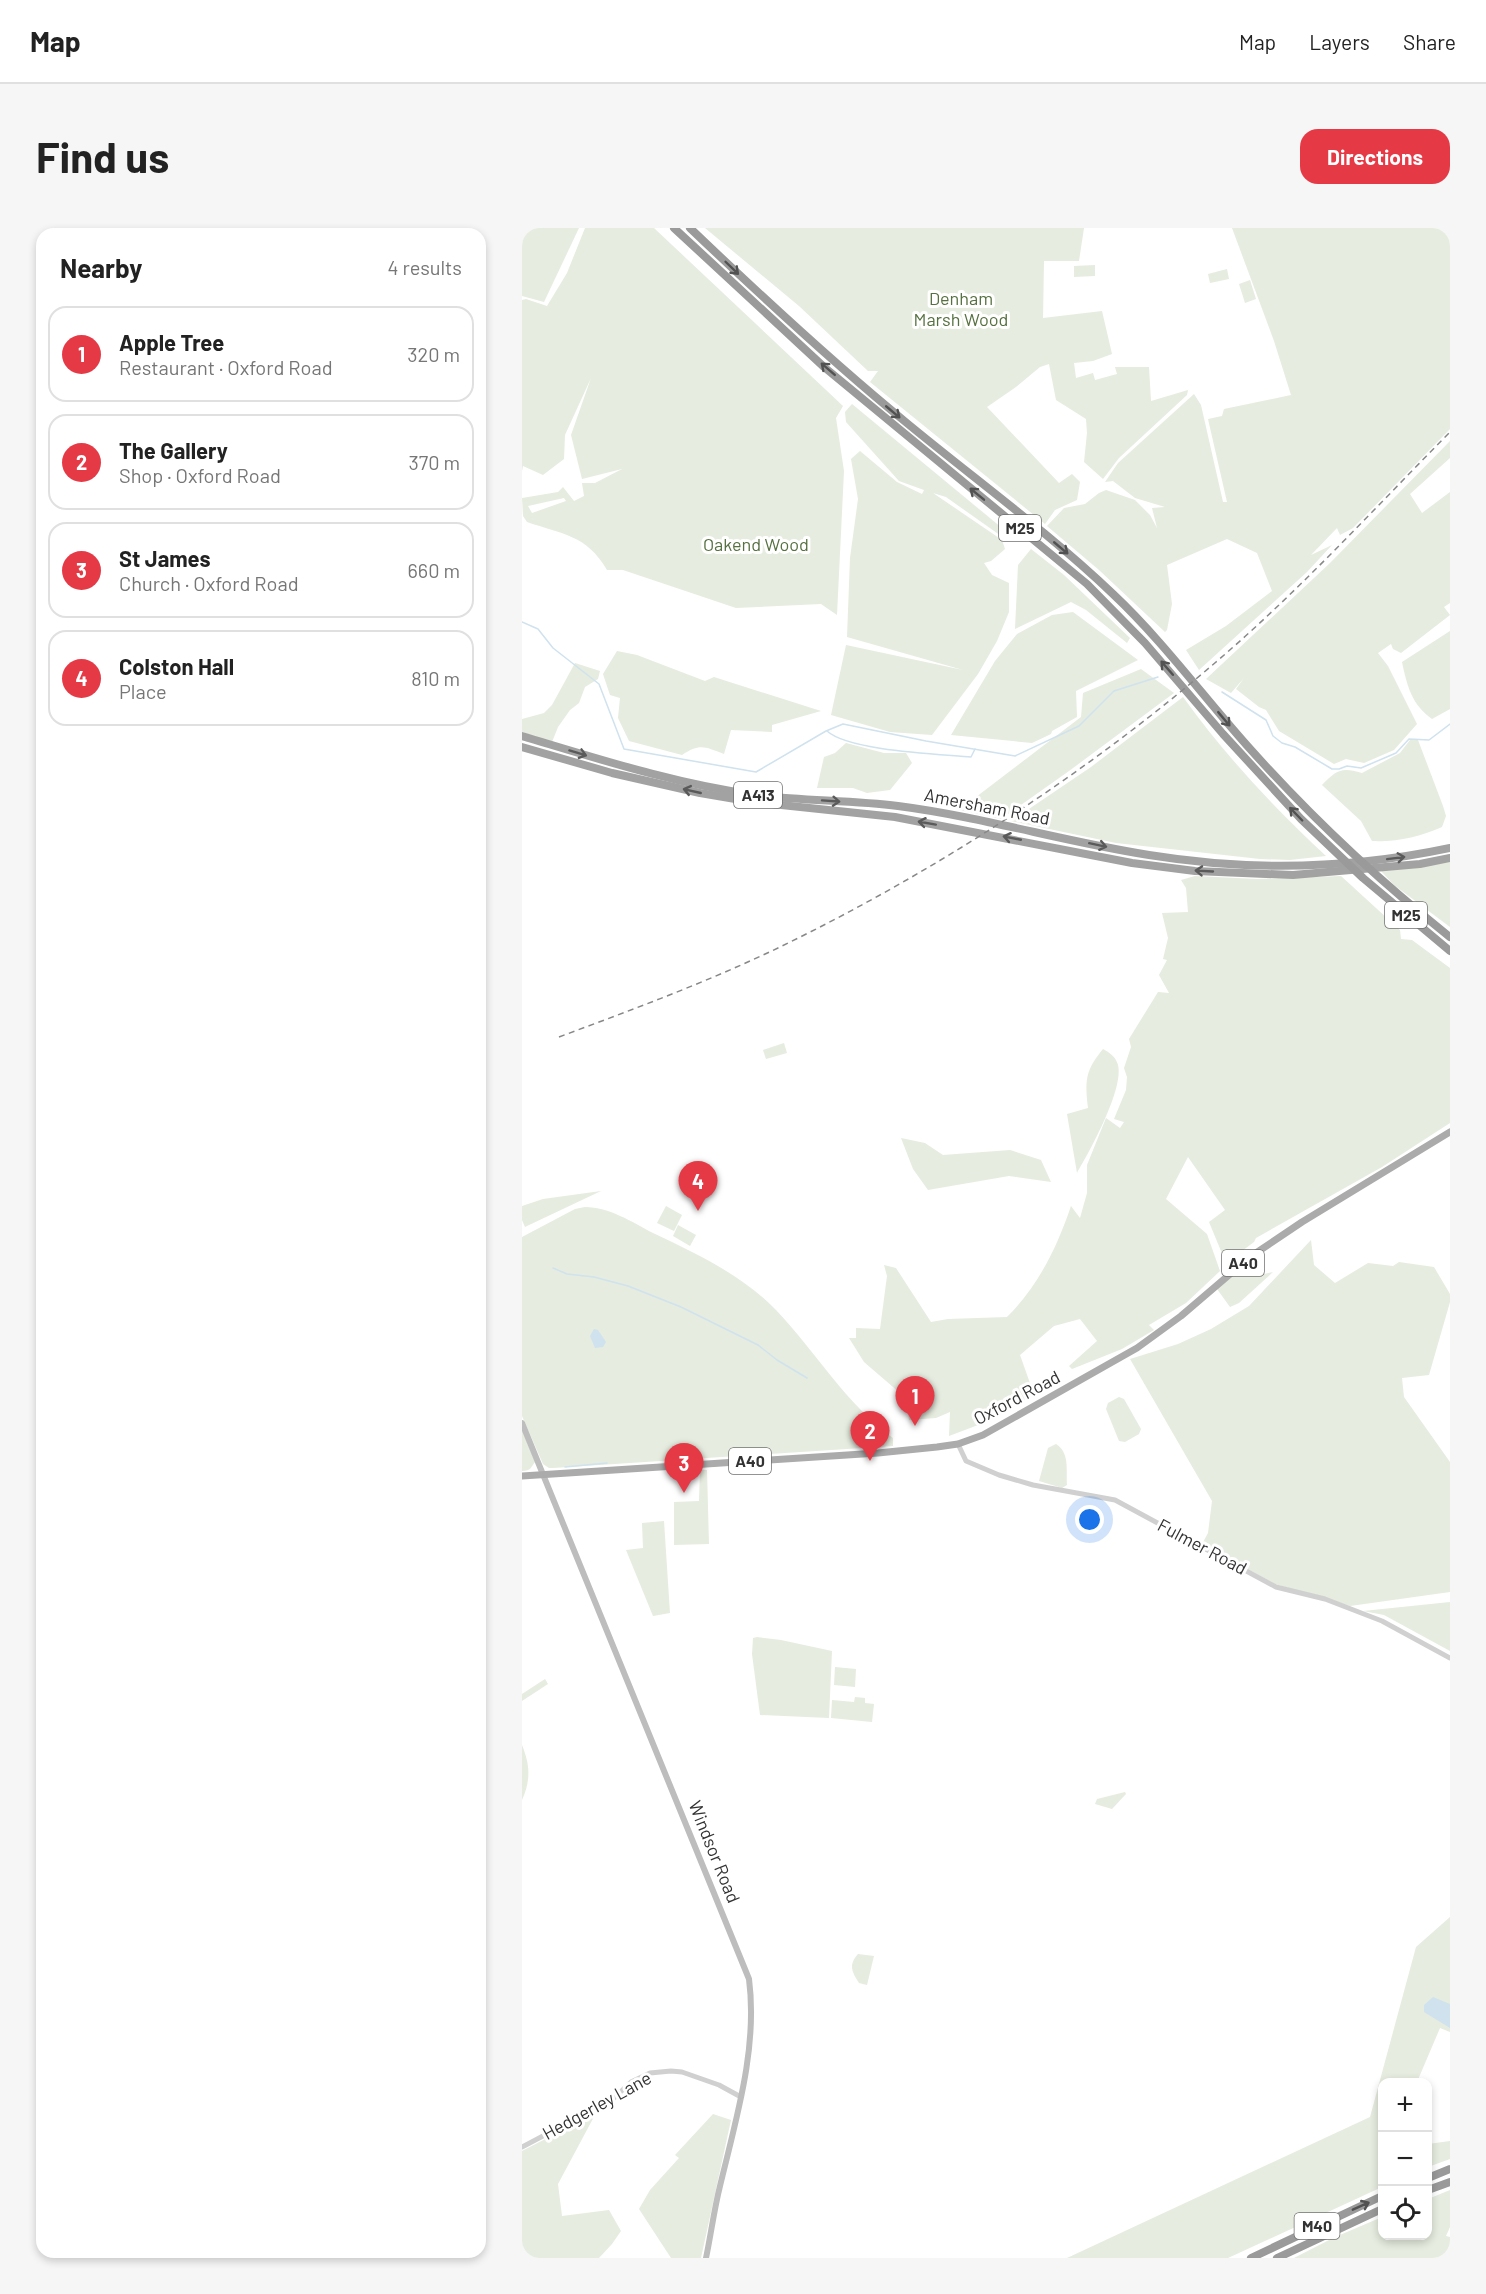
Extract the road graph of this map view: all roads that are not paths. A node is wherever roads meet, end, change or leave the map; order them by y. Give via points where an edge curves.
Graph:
1 (674, 228) edge
2 (690, 228) edge
3 (522, 736) edge
4 (522, 747) edge
5 (1450, 848) edge
6 (1450, 858) edge
7 (1450, 937) edge
8 (1450, 951) edge
9 (1450, 1131) edge
10 (522, 1423) edge
11 (958, 1444) junction
12 (543, 1474) junction
13 (522, 1476) edge
14 (1450, 1658) edge
15 (741, 2097) junction
16 (522, 2147) edge
17 (1450, 2169) edge
18 (1432, 2176) edge
19 (1450, 2182) edge
20 (1432, 2189) edge
21 (1378, 2198) edge
22 (1378, 2211) edge
23 (706, 2258) edge
24 (1251, 2258) edge
25 (1277, 2258) edge

8 -> 1 highway, M25 via 1363,878 1263,779 1107,603 824,367
2 -> 7 highway, M25 via 858,382 1101,583 1154,636 1271,772 1351,853
3 -> 5 highway, Amersham Road / A413 via 615,764 733,791 897,806 1149,855 1247,866 1330,865
6 -> 4 highway, A413 via 1293,875 1196,871 895,817 700,793
9 - 11 main road, Oxford Road / A40 via 1250,1257 1137,1348 1021,1415
10 - 12 main road, Windsor Road
11 - 12 main road, Oxford Road / A40
11 - 14 street, Fulmer Road via 966,1461 1033,1485 1115,1500 1276,1587 1325,1599 1382,1620
12 - 13 main road, Oxford Road / A40
12 - 15 main road, Windsor Road via 749,1979 752,1999
15 - 16 street, Hedgerley Lane via 682,2072 650,2073 631,2082 614,2099
15 - 23 main road, Windsor Road
17 - 18 highway
19 - 20 highway
24 -> 21 highway, M40
22 - 25 highway, M40

